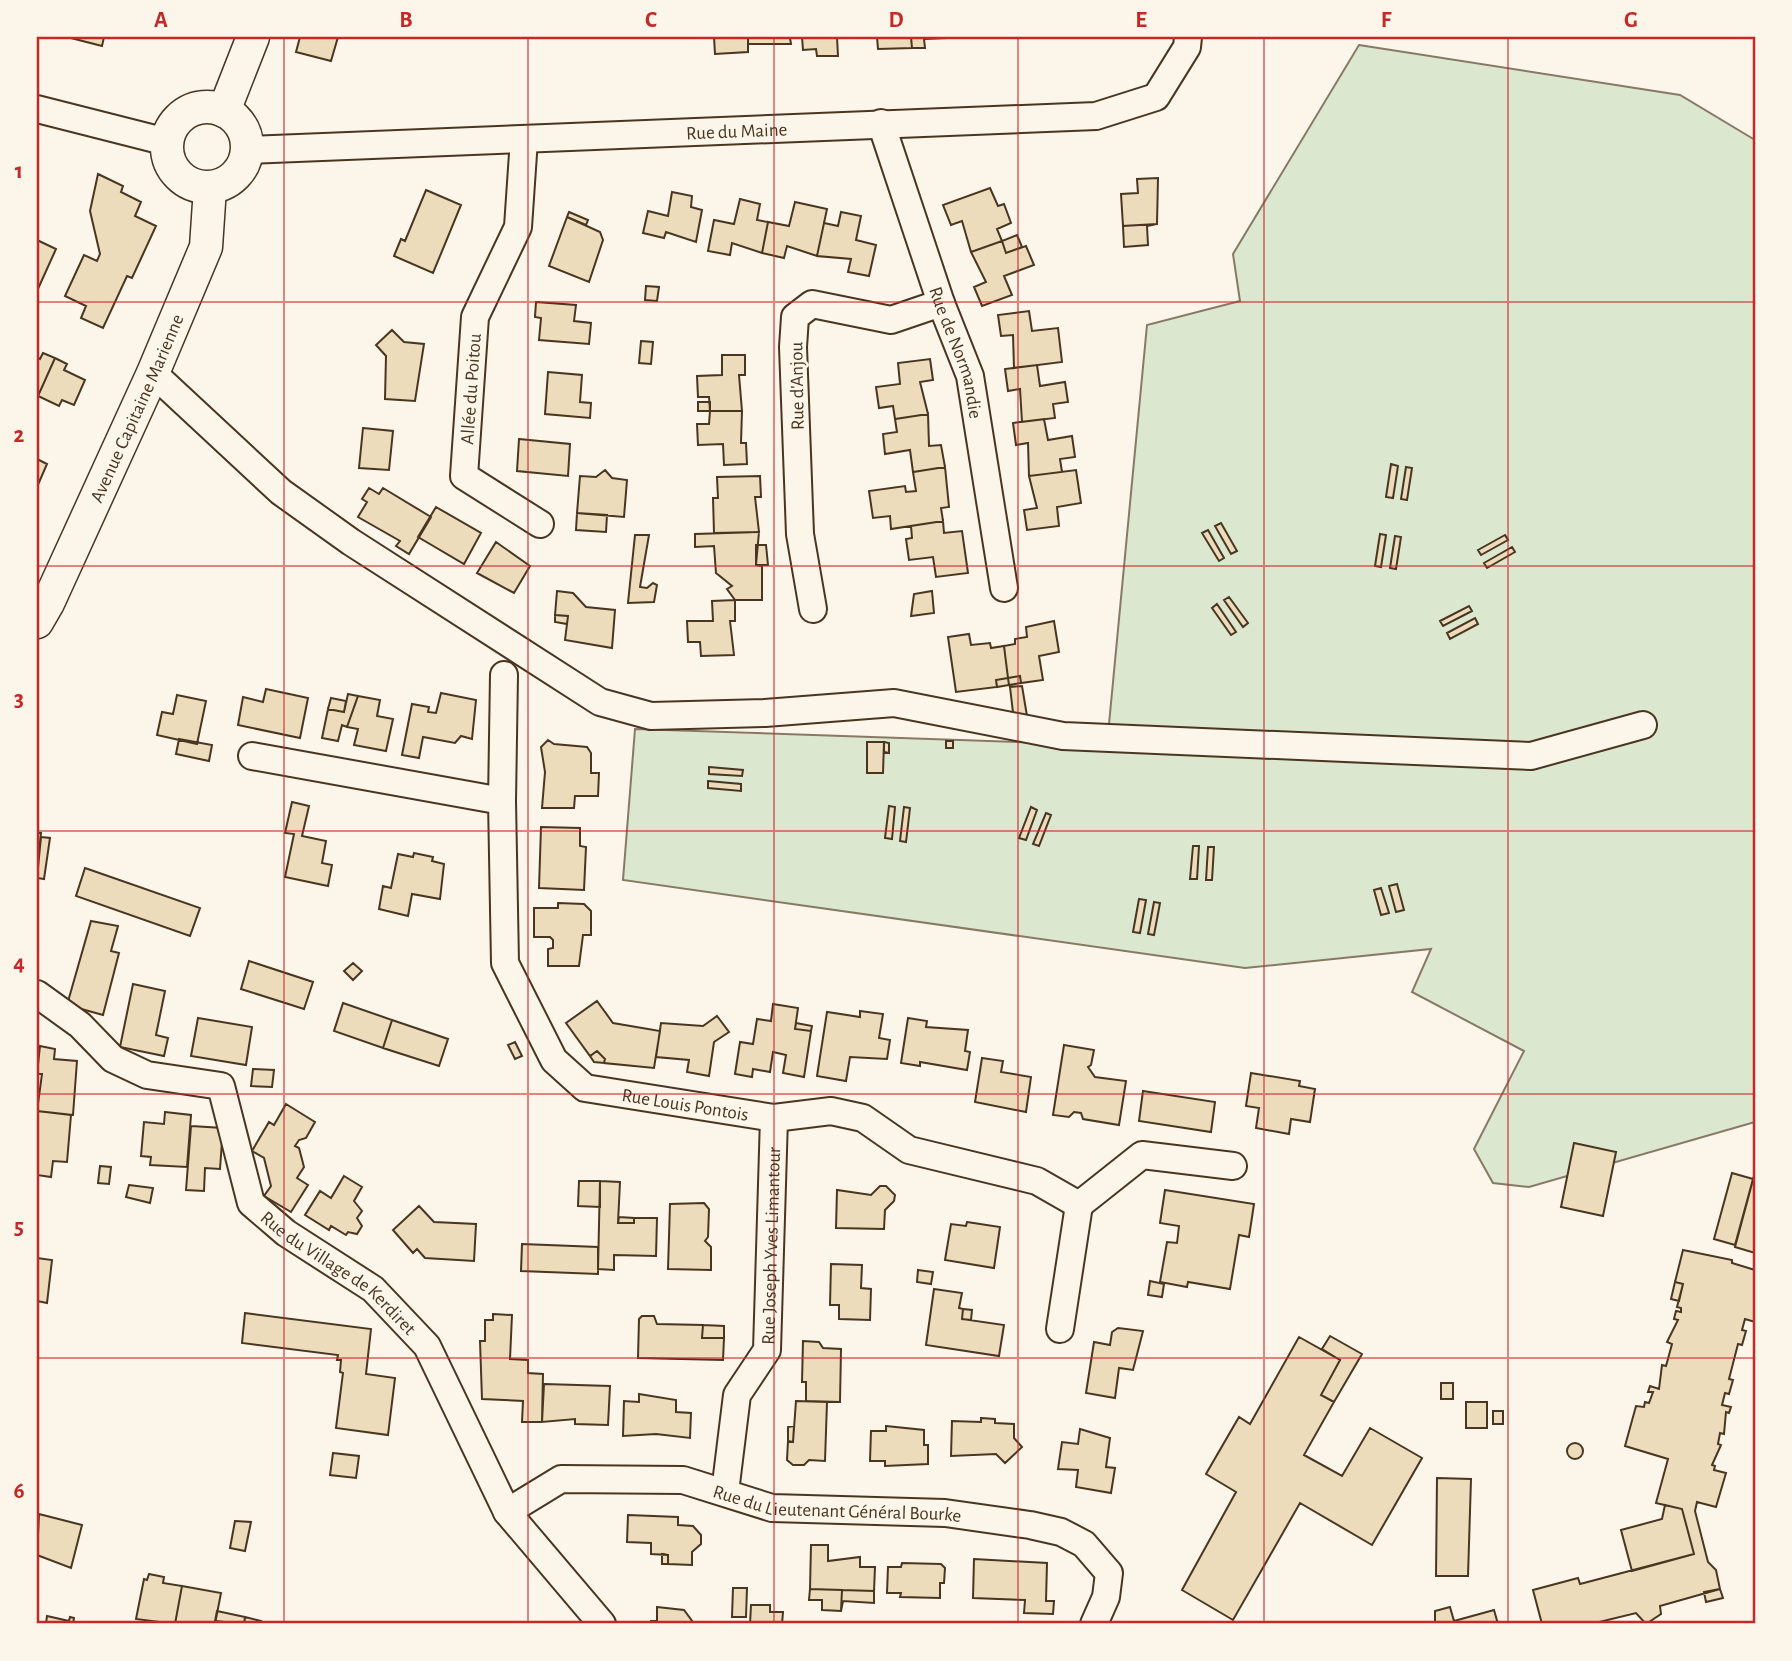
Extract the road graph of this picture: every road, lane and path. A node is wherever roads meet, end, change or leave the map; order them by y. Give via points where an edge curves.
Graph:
1 (253, 37) edge
2 (1188, 37) edge
3 (37, 109) edge
4 (223, 110) junction
5 (881, 123) junction
6 (524, 139) junction
7 (167, 142) junction
8 (247, 150) junction
9 (209, 188) junction
10 (941, 303) junction
11 (153, 373) junction
12 (540, 524) dead end
13 (1004, 588) dead end
14 (813, 609) dead end
15 (37, 622) edge
16 (504, 676) dead end
17 (1643, 725) dead end
18 (252, 757) dead end
19 (502, 801) junction
20 (37, 994) edge
21 (774, 1118) junction
22 (1233, 1166) dead end
23 (1079, 1205) junction
24 (1060, 1328) dead end
25 (726, 1492) junction
26 (507, 1512) junction
27 (602, 1624) edge
28 (1094, 1624) edge

1 - 4 street
2 - 5 street, Rue du Maine via 1187,47 1156,97 1096,116
3 - 7 street
4 - 7 street via 187,112 170,130
4 - 8 street via 241,127
5 - 6 street, Rue du Maine
5 - 10 street, Rue de Normandie
6 - 8 street, Rue du Maine
6 - 12 street, Allée du Poitou via 518,227 475,317 464,476
7 - 9 street via 170,163 182,180
8 - 9 street via 231,179
9 - 11 street, Avenue Capitaine Marienne via 206,247
10 - 13 street, Rue de Normandie via 970,376
10 - 14 street, Rue d'Anjou via 891,320 812,304 795,317 800,534
11 - 15 street, Avenue Capitaine Marienne
11 - 17 street via 281,492 351,542 600,702 651,716 894,703 1063,736 1531,756
16 - 19 street, Rue Louis Pontois
18 - 19 street
19 - 21 street, Rue Louis Pontois via 505,963 554,1060 585,1088
20 - 26 street, Rue du Village de Kerdiret via 80,1025 113,1059 147,1075 221,1086 251,1203 286,1233 373,1289 427,1346
21 - 23 street, Rue Louis Pontois via 831,1111 863,1118 909,1150 1037,1181
21 - 25 street, Rue Joseph Yves Limantour via 767,1350 737,1395
22 - 23 street via 1142,1155
23 - 24 street
25 - 26 street, Rue du Lieutenant Général Bourke via 683,1480 561,1479
25 - 28 street, Rue du Lieutenant Général Bourke via 772,1508 945,1513 1061,1532 1084,1544 1109,1573 1106,1597
26 - 27 street, Rue du Village de Kerdiret

